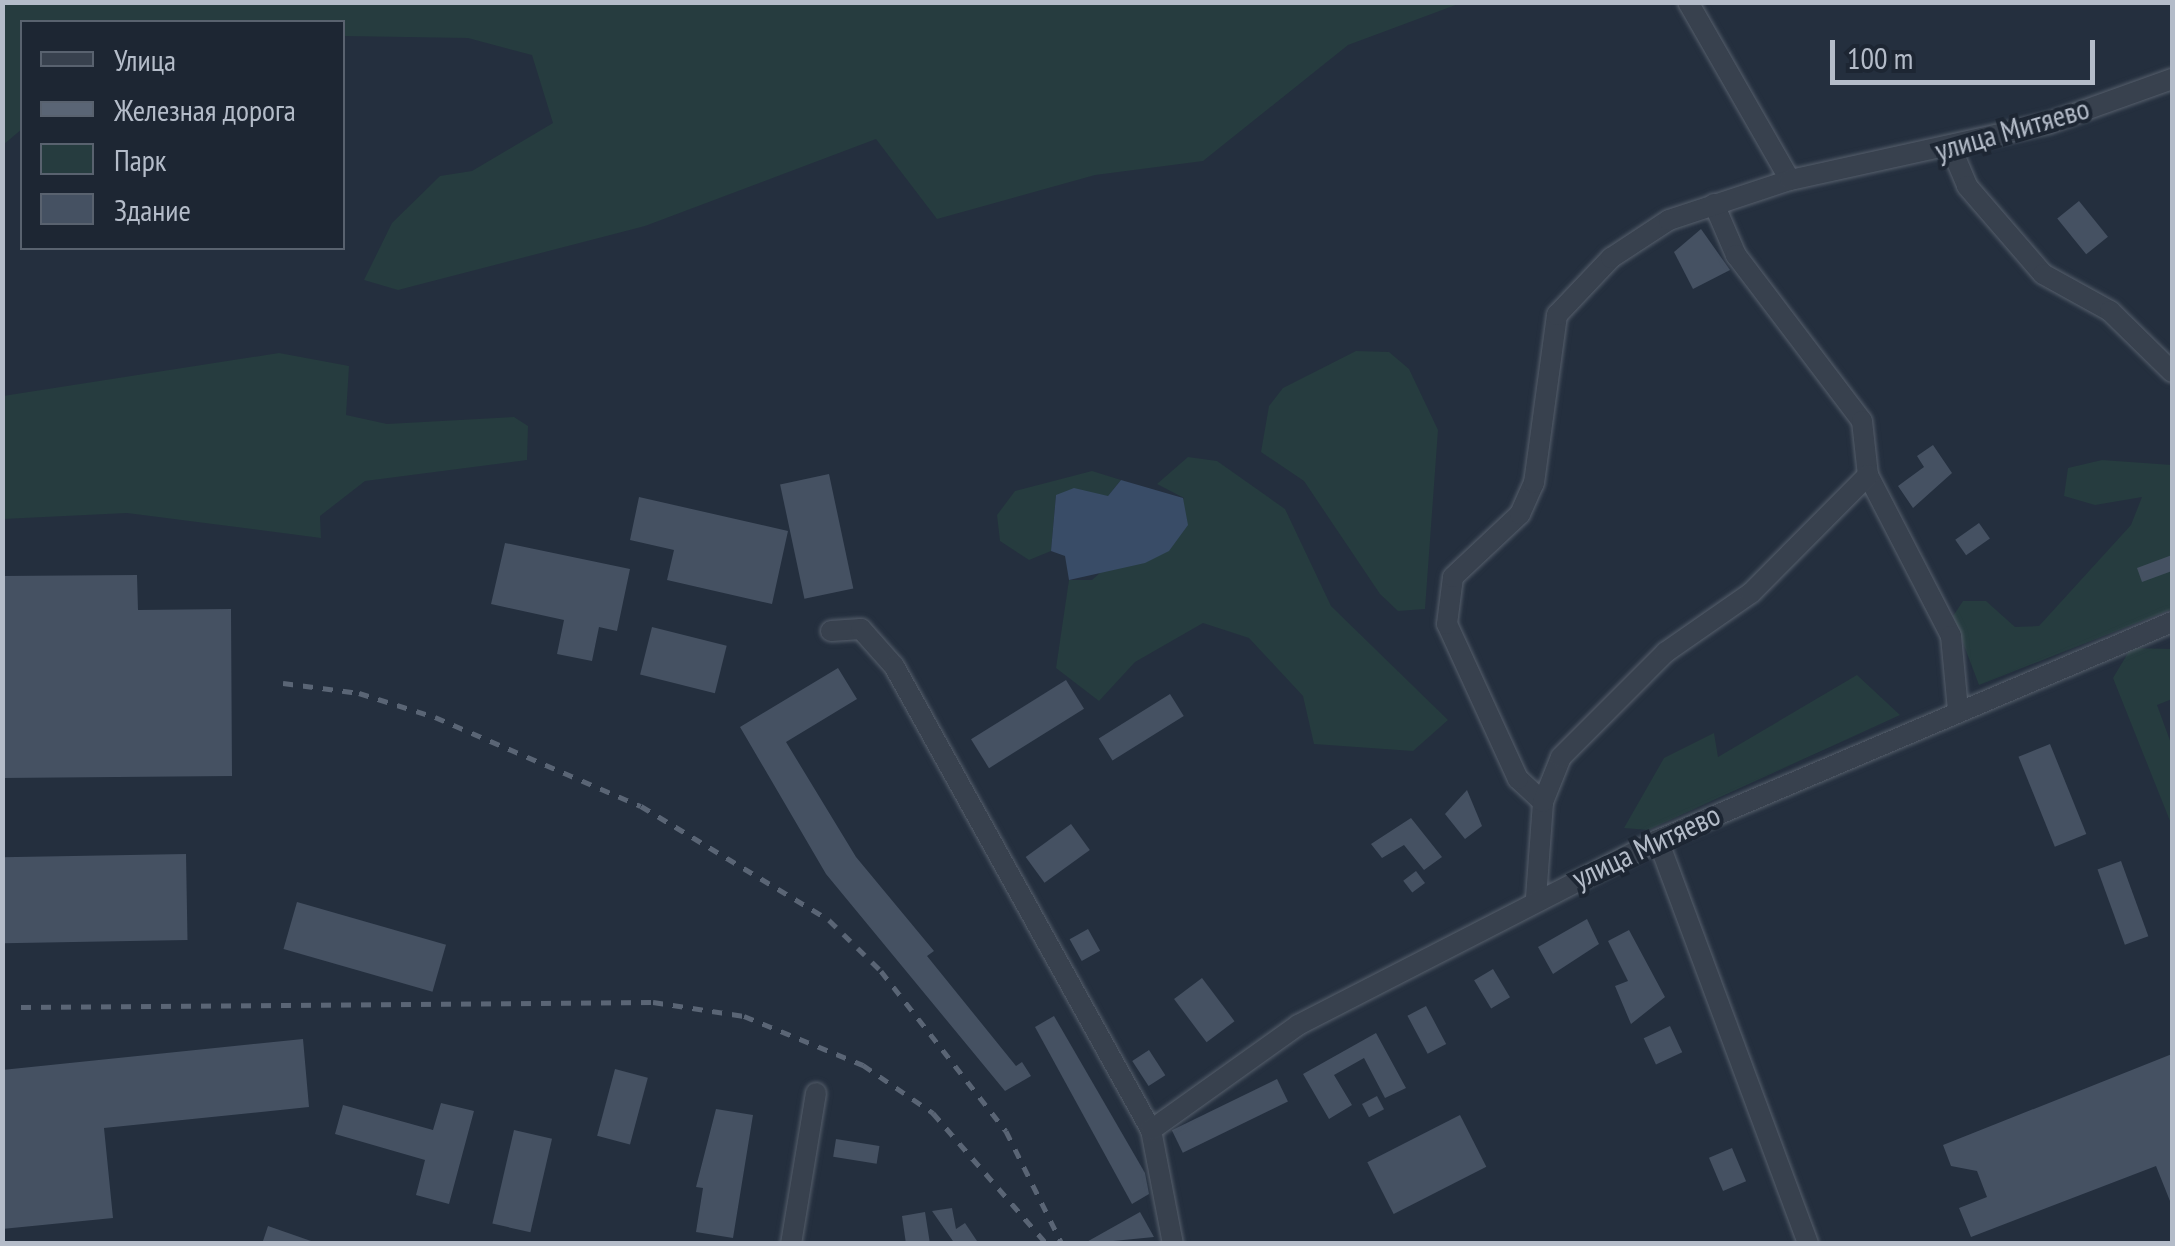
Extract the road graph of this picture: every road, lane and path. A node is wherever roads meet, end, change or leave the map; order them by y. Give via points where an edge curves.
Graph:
1 (1688, 2) edge
2 (2172, 79) edge
3 (1952, 150) junction
4 (1790, 180) junction
5 (1714, 204) junction
6 (2172, 372) edge
7 (1868, 475) junction
8 (2172, 622) edge
9 (831, 631) dead end
10 (1958, 710) junction
11 (1543, 802) junction
12 (1658, 840) junction
13 (1536, 898) junction
14 (816, 1092) dead end
15 (1151, 1130) junction
16 (791, 1244) edge
17 (1174, 1244) edge
18 (1808, 1244) edge

1 - 4 street
2 - 3 street, улица Митяево
3 - 4 street, улица Митяево
3 - 6 street via 1967,186 2043,274 2110,311
4 - 5 street, улица Митяево
5 - 7 street via 1736,255 1847,392 1862,421
5 - 11 street, улица Митяево via 1611,258 1557,315 1534,483 1520,514 1453,576 1448,624 1484,716 1518,780
7 - 10 street via 1951,636
7 - 11 street via 1751,593 1666,652 1585,727
8 - 10 street, улица Митяево
9 - 15 street via 861,629 894,666
10 - 12 street, улица Митяево
11 - 13 street
12 - 13 street, улица Митяево
12 - 18 street
13 - 15 street, улица Митяево via 1298,1025
14 - 16 street
15 - 17 street

